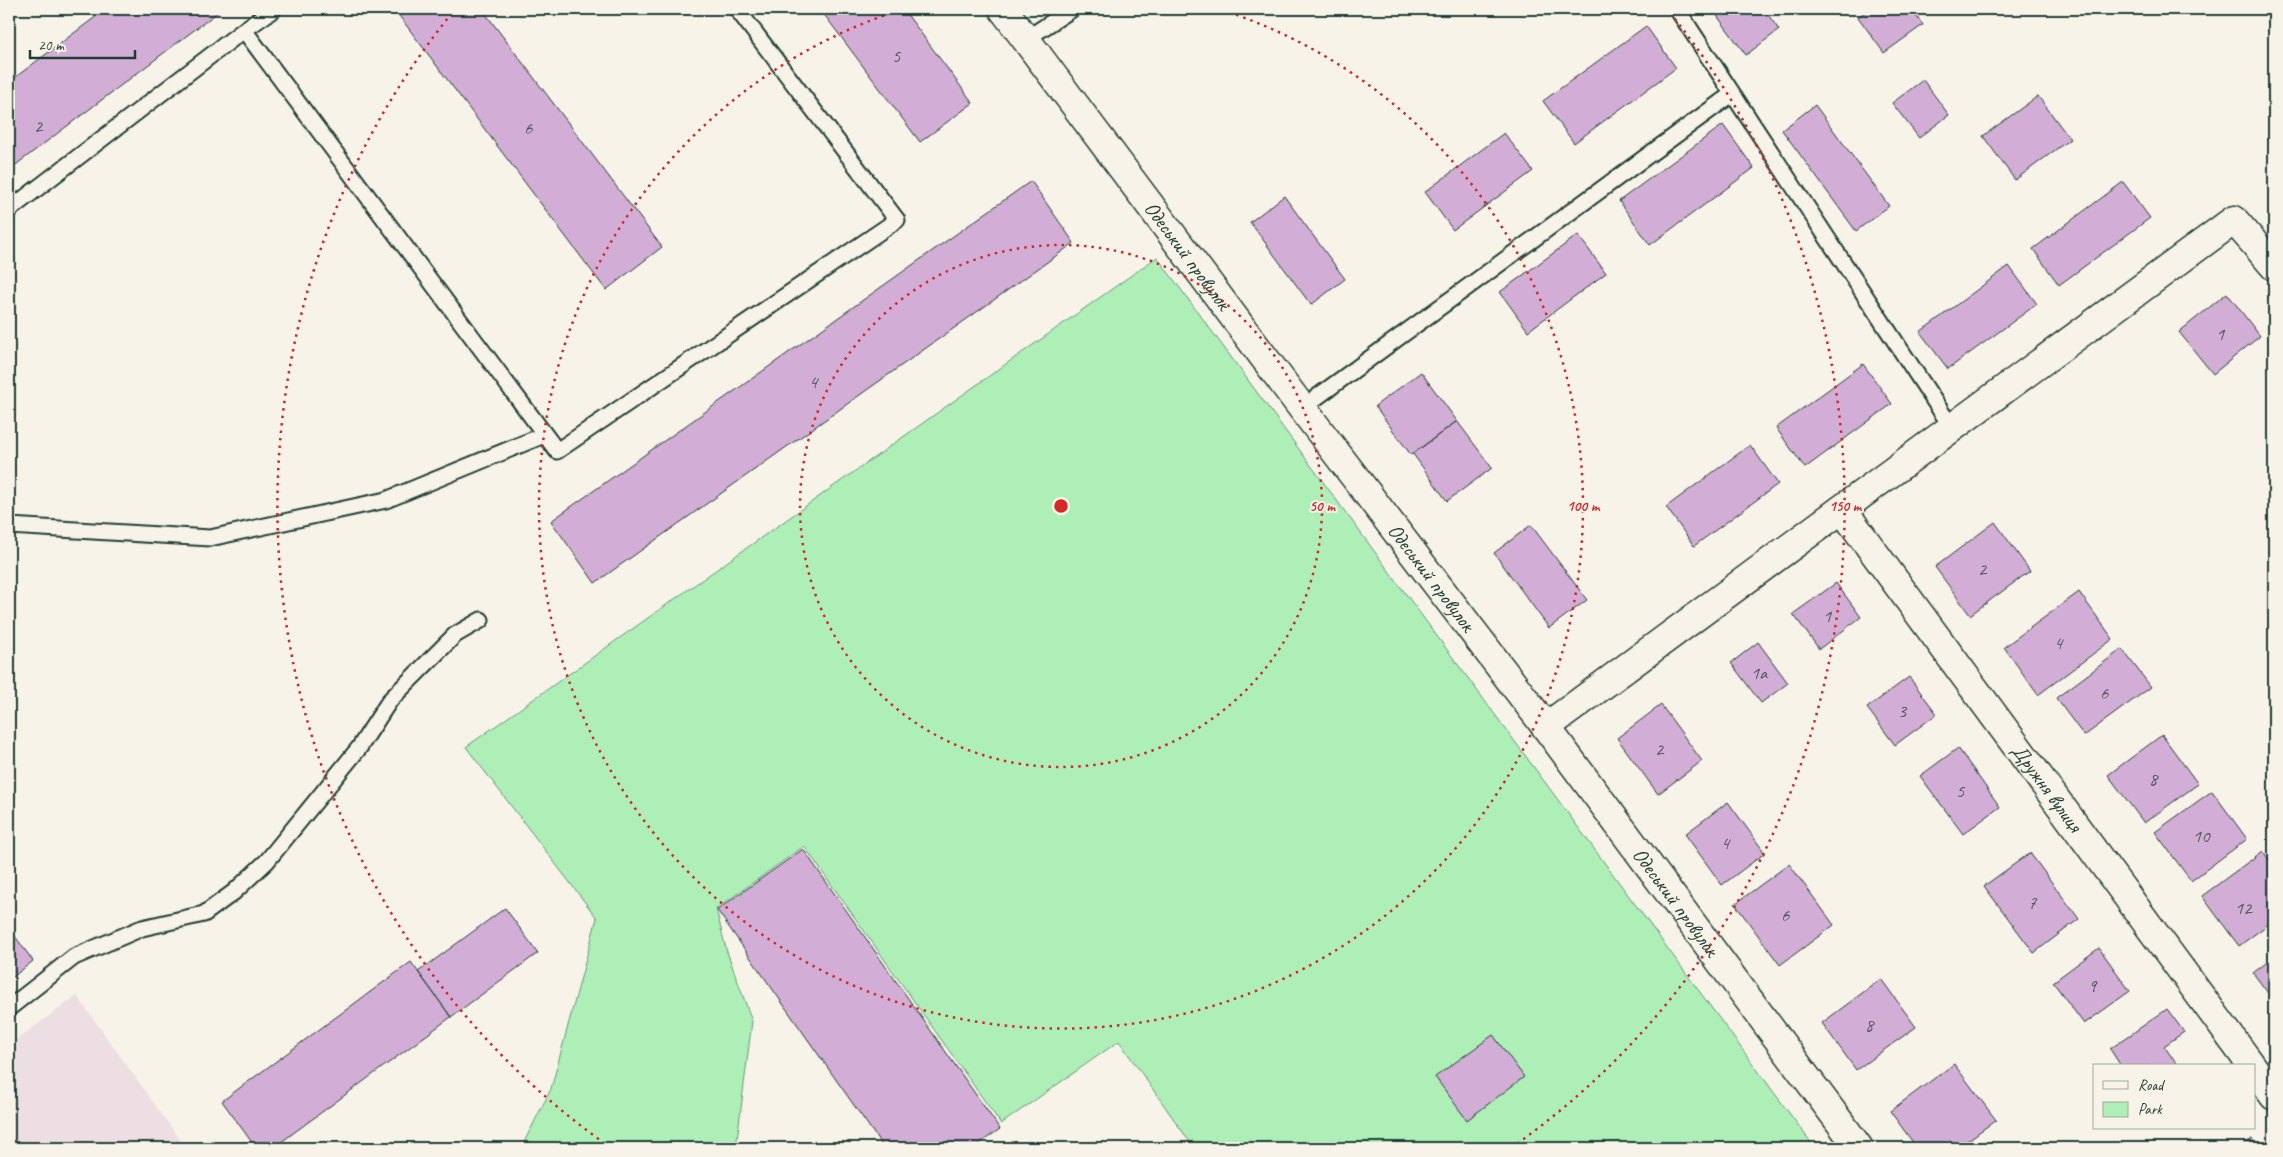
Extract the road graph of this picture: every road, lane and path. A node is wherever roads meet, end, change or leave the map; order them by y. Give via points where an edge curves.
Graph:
1 (274, 9) edge
2 (736, 9) edge
3 (1003, 9) edge
4 (1072, 9) edge
5 (1677, 9) edge
6 (244, 30) junction
7 (1026, 39) junction
8 (1732, 94) junction
9 (9, 210) edge
10 (2274, 266) edge
11 (1302, 408) junction
12 (1952, 428) junction
13 (544, 435) junction
14 (1842, 509) junction
15 (9, 526) edge
16 (481, 620) dead end
17 (1546, 727) junction
18 (9, 1008) edge
19 (2251, 1064) edge
20 (2256, 1072) edge
21 (2274, 1096) edge
22 (1859, 1148) edge

1 - 6 lane
2 - 13 lane via 897,220 556,452
3 - 7 street, Одеський провулок
4 - 7 lane
5 - 8 lane
6 - 9 lane
6 - 13 lane
7 - 11 street, Одеський провулок
8 - 11 lane
8 - 12 lane
10 - 12 street via 2234,220
11 - 17 street, Одеський провулок
12 - 14 street
13 - 15 lane via 386,500 210,538
14 - 17 street
14 - 19 street, Дружня вулиця
16 - 18 lane via 455,635 390,700 359,748 267,861 234,892 204,914 142,928 74,957
17 - 22 street, Одеський провулок
20 - 21 street

